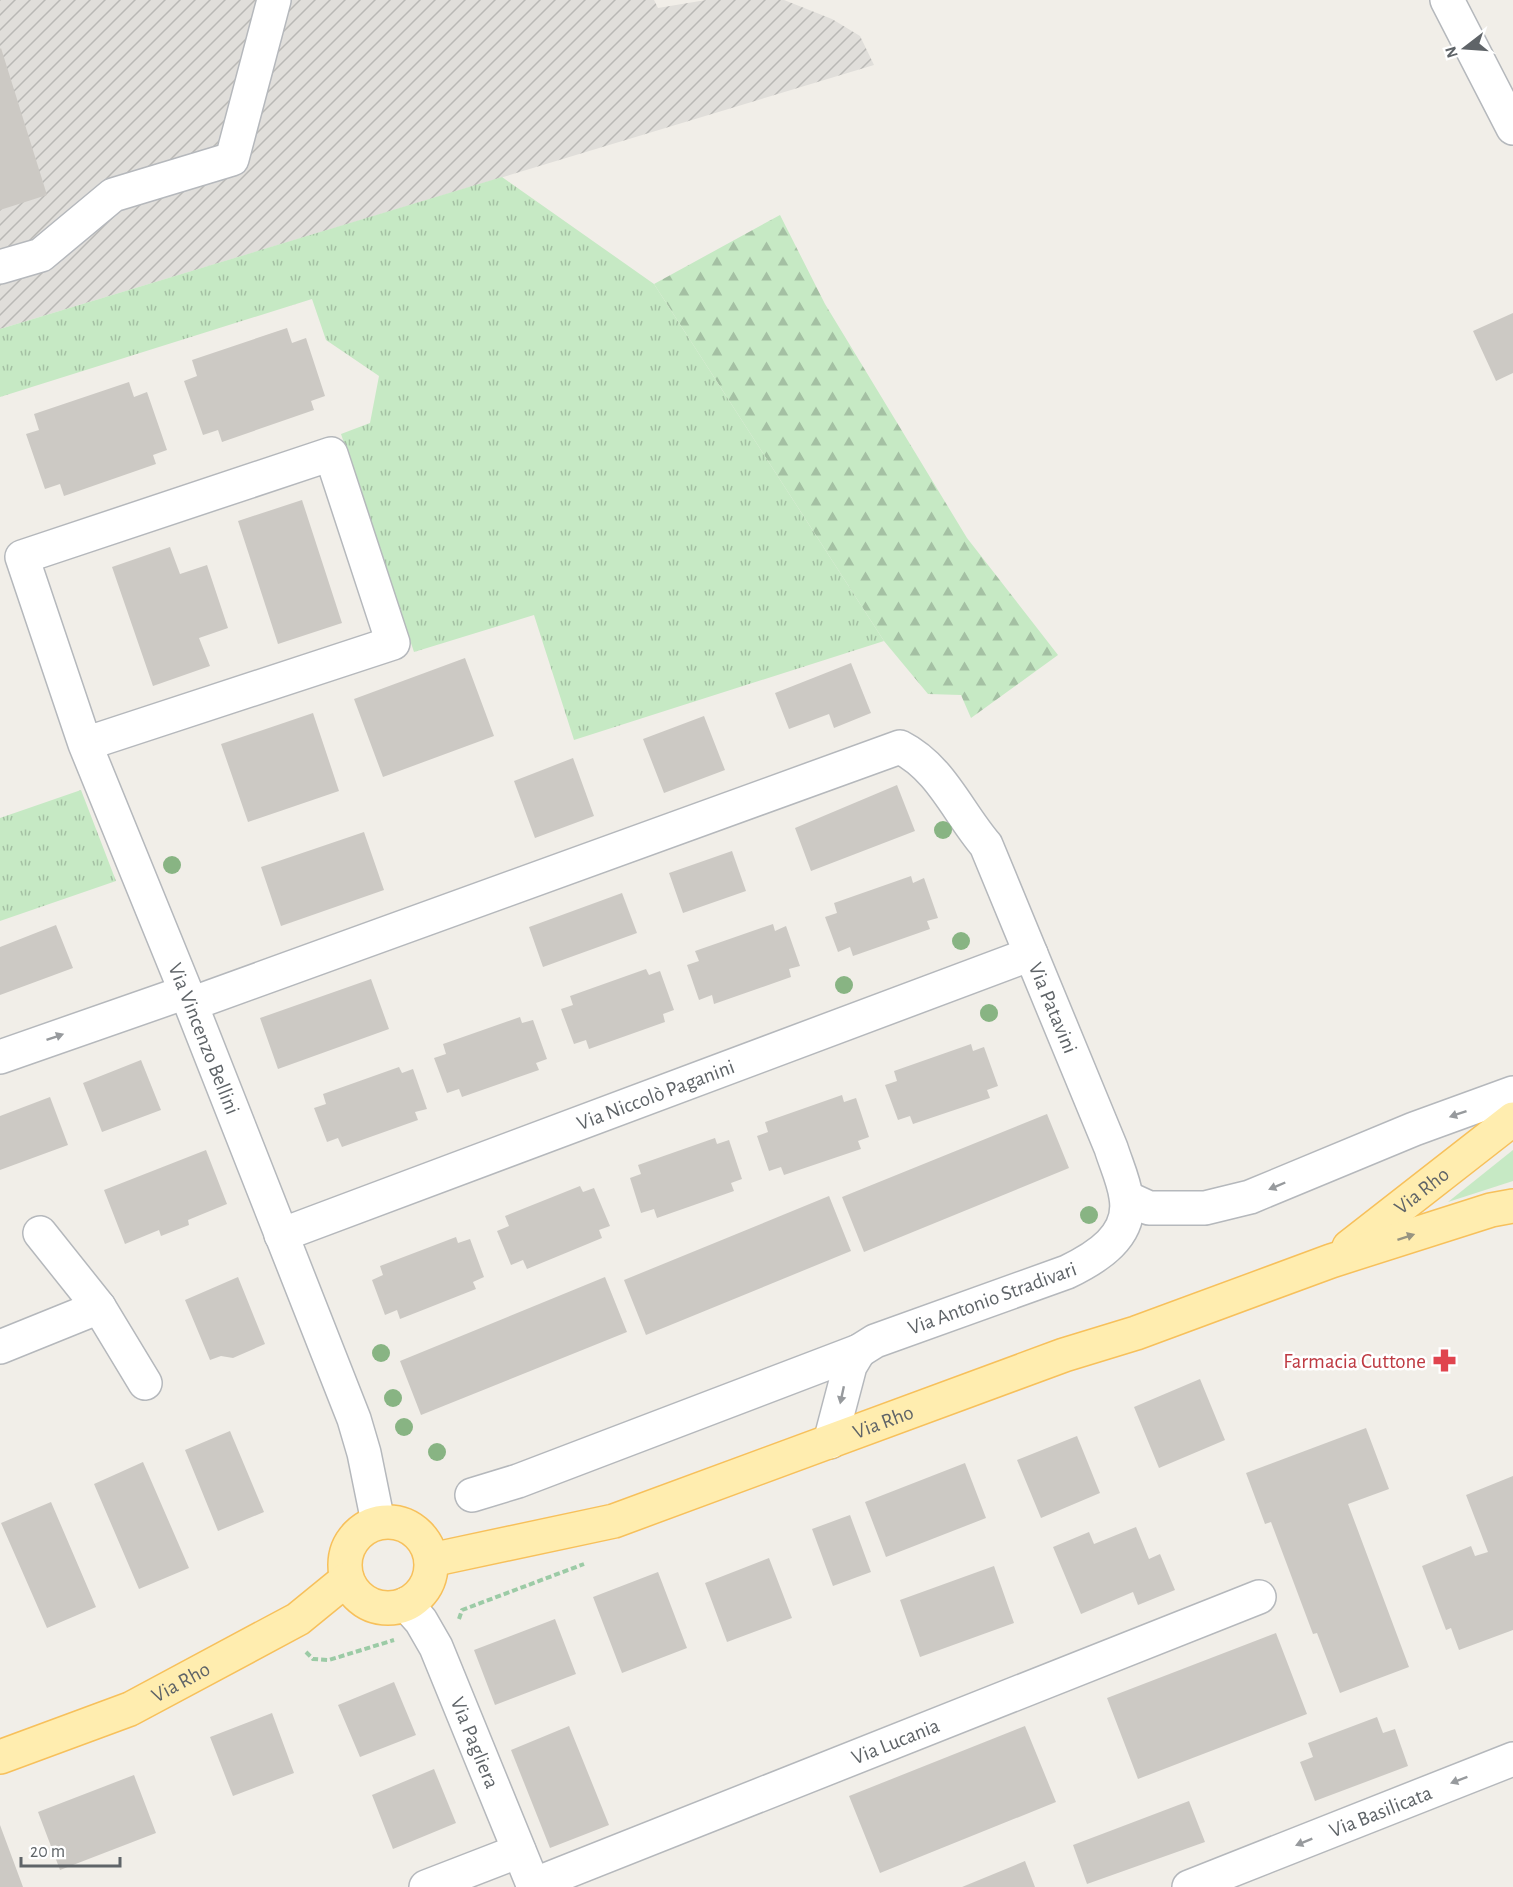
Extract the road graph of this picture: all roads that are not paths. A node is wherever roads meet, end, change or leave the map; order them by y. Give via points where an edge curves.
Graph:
1 (274, 0) edge
2 (1447, 0) edge
3 (1513, 128) edge
4 (0, 267) edge
5 (85, 744) junction
6 (1031, 954) junction
7 (189, 998) junction
8 (0, 1057) edge
9 (1513, 1093) edge
10 (1513, 1119) edge
11 (1127, 1198) junction
12 (1513, 1206) edge
13 (40, 1233) dead end
14 (281, 1235) junction
15 (1331, 1262) junction
16 (99, 1307) junction
17 (0, 1347) edge
18 (859, 1351) junction
19 (145, 1383) dead end
20 (830, 1442) junction
21 (472, 1495) dead end
22 (378, 1522) junction
23 (431, 1560) junction
24 (347, 1579) junction
25 (1259, 1597) dead end
26 (406, 1604) junction
27 (0, 1757) edge
28 (1513, 1759) edge
29 (519, 1851) junction
30 (1251, 1876) edge
31 (533, 1886) edge
32 (426, 1887) edge
33 (1189, 1887) edge

1 - 4 street via 232,159 113,195 41,255
2 - 3 street
5 - 5 street, Via Vincenzo Bellini via 22,557 331,454 393,643
5 - 7 street, Via Vincenzo Bellini
6 - 7 street, Via Patavini via 986,845 935,773 919,757 900,747
6 - 11 street, Via Patavini via 1111,1148
6 - 14 street, Via Niccolò Paganini
8 -> 7 street
7 - 14 street, Via Vincenzo Bellini
9 -> 11 street via 1413,1129 1250,1197 1205,1208 1149,1208
10 - 15 main road, Via Rho
11 - 18 street, Via Antonio Stradivari via 1121,1231 1092,1260 875,1341
15 -> 12 main road, Via Rho
13 - 16 street
14 - 22 street, Via Vincenzo Bellini via 354,1419
15 - 20 main road, Via Rho
16 - 17 street
16 - 19 street
18 -> 20 street via 850,1366
18 - 21 street, Via Antonio Stradivari
20 - 23 main road, Via Rho via 614,1521
22 - 23 main road via 391,1521 413,1529 428,1548
22 - 24 main road via 354,1537 344,1565
23 - 26 main road via 425,1586
24 - 26 main road via 360,1598 371,1605 394,1608
24 - 27 main road, Via Rho via 298,1619 130,1709
25 - 31 street, Via Lucania
26 - 29 street, Via Pagliera via 436,1647
28 -> 30 street, Via Basilicata
29 - 31 street, Via Pagliera
29 - 32 street
30 - 33 street, Via Basilicata

